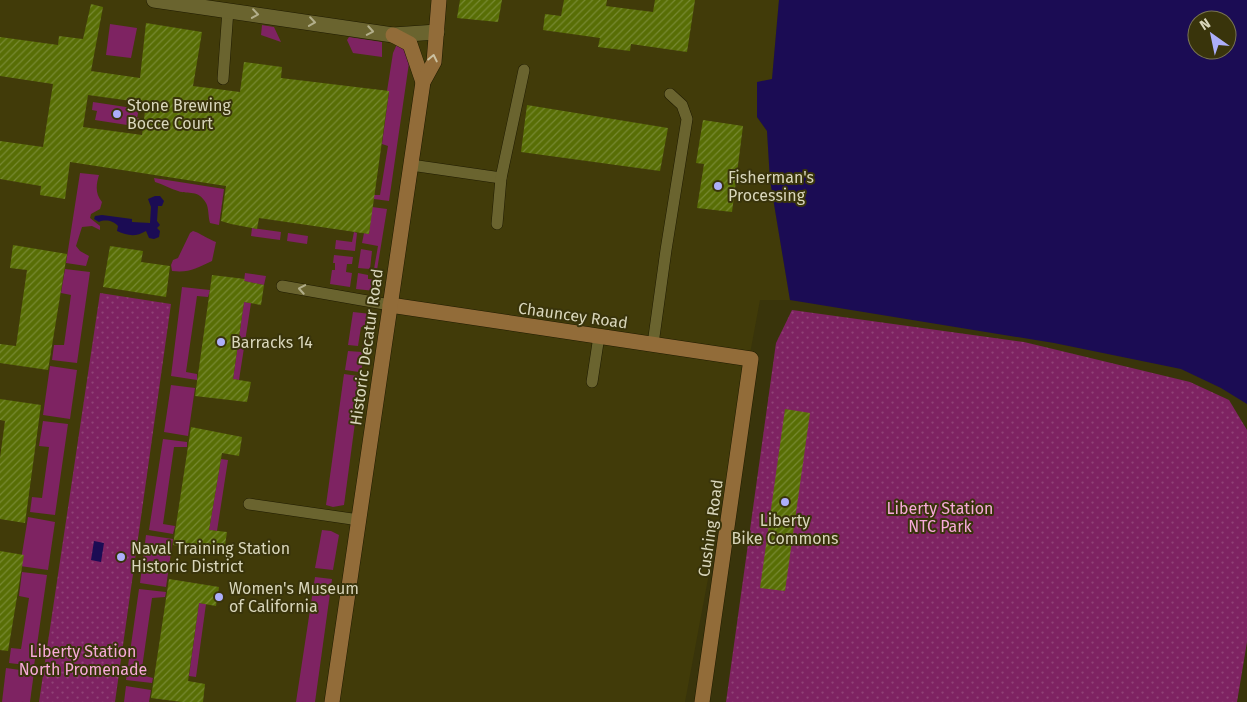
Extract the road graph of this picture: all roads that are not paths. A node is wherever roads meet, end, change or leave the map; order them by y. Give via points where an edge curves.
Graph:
1 (154, 0) edge
2 (439, 0) edge
3 (228, 10) junction
4 (437, 32) junction
5 (393, 35) junction
6 (524, 70) dead end
7 (223, 79) dead end
8 (423, 82) junction
9 (670, 94) dead end
10 (411, 165) junction
11 (501, 178) junction
12 (497, 224) dead end
13 (282, 286) dead end
14 (390, 304) junction
15 (599, 336) junction
16 (654, 344) junction
17 (751, 359) joint
18 (592, 382) dead end
19 (249, 504) dead end
20 (358, 520) junction
21 (335, 701) edge
22 (702, 702) edge

1 - 3 street
2 - 4 street, Historic Decatur Road
3 -> 5 street
3 - 7 lane
4 - 5 street
8 -> 4 street, Historic Decatur Road via 434,62
5 - 8 street via 410,44
6 - 11 lane
8 - 10 street, Historic Decatur Road
9 - 16 lane via 682,105 687,119
10 - 11 lane
10 - 14 street, Historic Decatur Road
11 - 12 lane
14 -> 13 lane
14 - 15 street, Chauncey Road
14 - 20 street, Historic Decatur Road
15 - 16 street, Chauncey Road
15 - 18 lane
16 - 17 street, Chauncey Road
17 - 22 street, Cushing Road
19 - 20 lane
20 - 21 street, Historic Decatur Road

